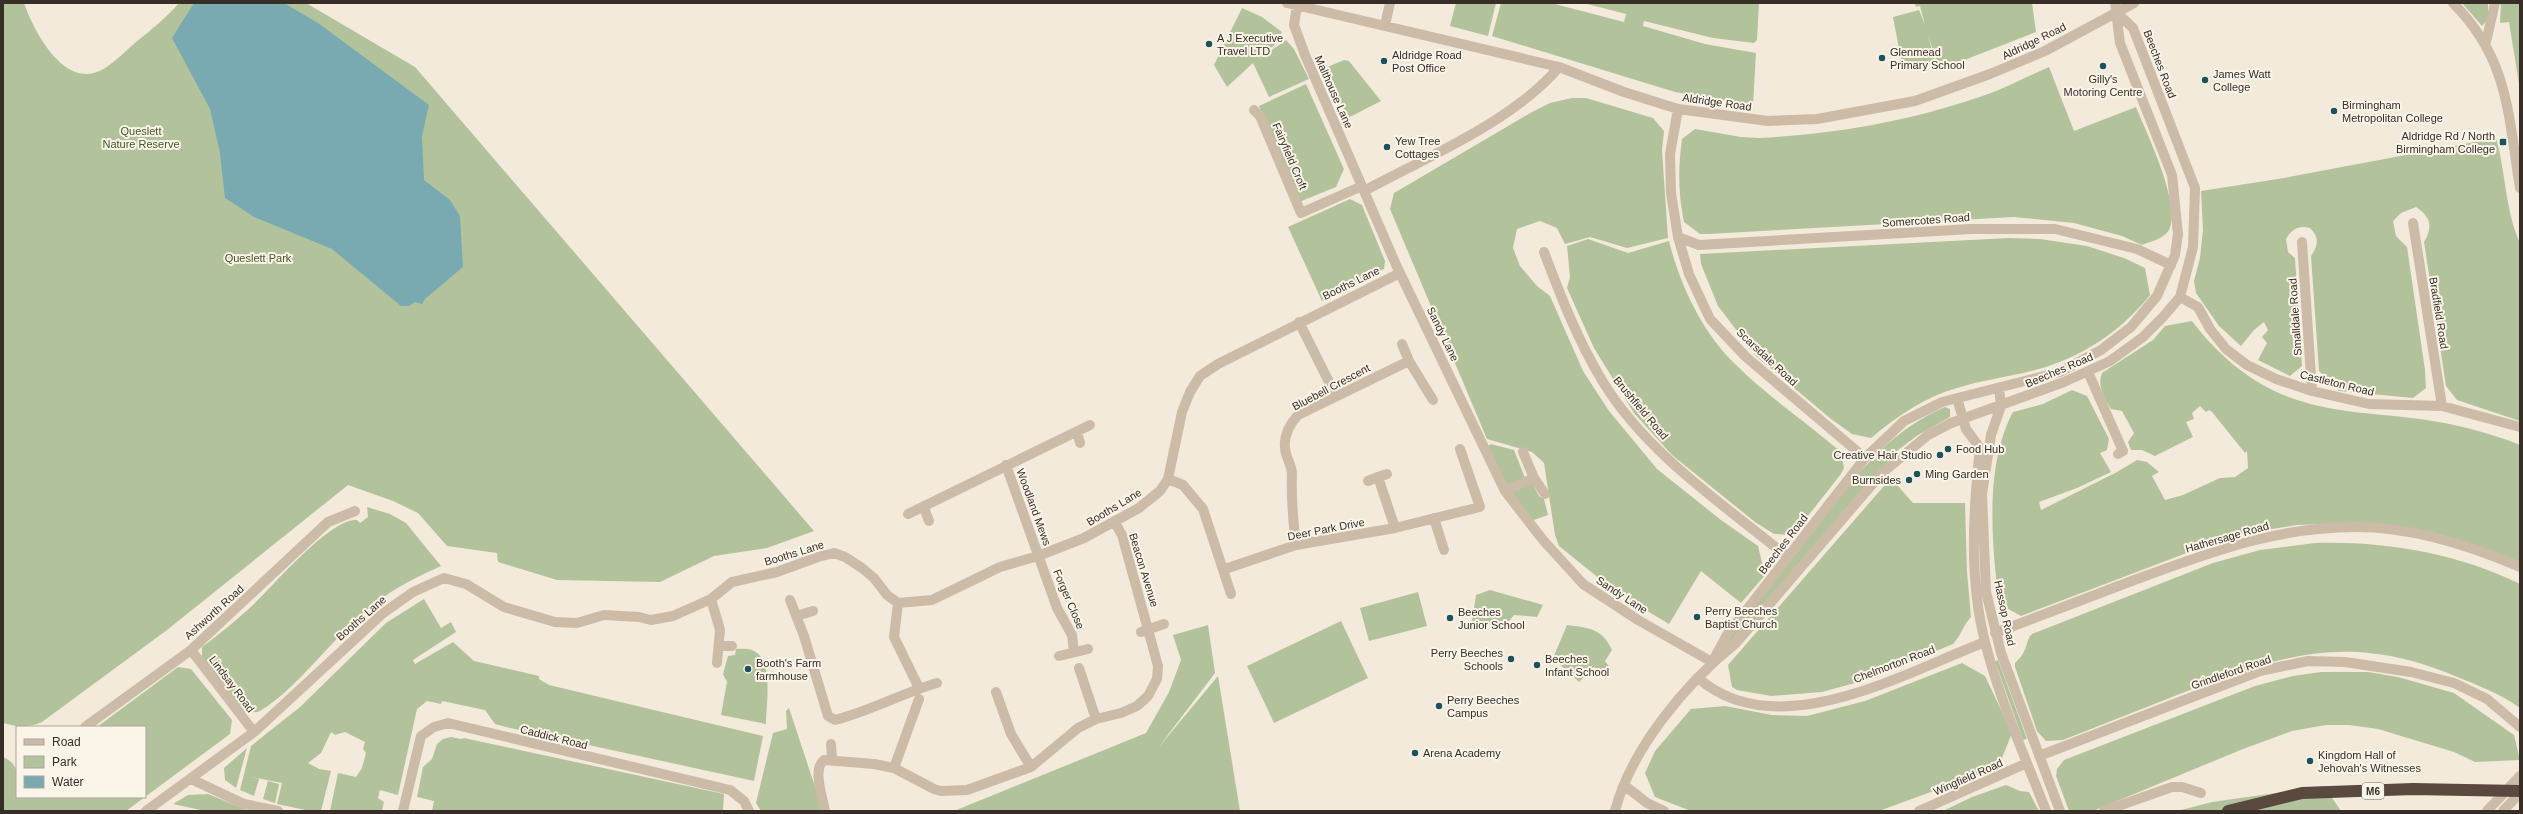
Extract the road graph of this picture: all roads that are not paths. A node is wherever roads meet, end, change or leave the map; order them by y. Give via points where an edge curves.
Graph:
1 (1390, 3) edge
2 (2134, 3) edge
3 (2454, 3) edge
4 (2495, 3) edge
5 (1292, 4) edge
6 (2115, 7) edge
7 (1385, 25) junction
8 (2486, 42) junction
9 (1559, 67) junction
10 (1678, 109) junction
11 (1254, 110) dead end
12 (1363, 188) junction
13 (2520, 188) edge
14 (2413, 223) dead end
15 (1678, 237) junction
16 (2302, 242) dead end
17 (1544, 252) dead end
18 (2171, 265) junction
19 (1400, 273) junction
20 (2180, 297) junction
21 (1299, 322) junction
22 (1402, 344) dead end
23 (1409, 360) junction
24 (2088, 372) junction
25 (1999, 388) junction
26 (2312, 391) junction
27 (1336, 396) junction
28 (1957, 398) junction
29 (1432, 400) dead end
30 (2001, 406) junction
31 (2442, 406) junction
32 (1962, 419) junction
33 (1090, 425) dead end
34 (2520, 427) edge
35 (1077, 432) junction
36 (1080, 443) dead end
37 (1460, 449) dead end
38 (1523, 452) dead end
39 (2118, 454) dead end
40 (1865, 458) junction
41 (1006, 465) junction
42 (1534, 478) junction
43 (1168, 479) junction
44 (1368, 481) dead end
45 (1505, 491) junction
46 (1545, 494) dead end
47 (924, 508) junction
48 (355, 511) dead end
49 (908, 514) dead end
50 (1434, 518) junction
51 (929, 521) dead end
52 (1114, 521) junction
53 (1395, 528) junction
54 (1296, 545) junction
55 (1444, 550) dead end
56 (1038, 556) junction
57 (1788, 557) junction
58 (2520, 567) edge
59 (1224, 569) junction
60 (1231, 594) dead end
61 (711, 599) junction
62 (790, 600) dead end
63 (898, 602) junction
64 (813, 611) dead end
65 (796, 616) junction
66 (1164, 624) dead end
67 (1145, 630) junction
68 (1995, 633) junction
69 (1985, 642) junction
70 (719, 646) junction
71 (732, 646) dead end
72 (1088, 649) dead end
73 (191, 650) junction
74 (1074, 652) junction
75 (1059, 656) dead end
76 (1712, 662) junction
77 (717, 663) dead end
78 (1079, 668) dead end
79 (1698, 678) junction
80 (937, 682) dead end
81 (919, 688) junction
82 (996, 692) dead end
83 (919, 699) dead end
84 (1096, 719) junction
85 (86, 726) edge
86 (2520, 727) edge
87 (254, 732) junction
88 (830, 744) dead end
89 (2039, 756) junction
90 (832, 759) junction
91 (2027, 763) junction
92 (1031, 767) junction
93 (894, 768) junction
94 (2520, 776) edge
95 (191, 778) junction
96 (1624, 785) junction
97 (2520, 792) edge
98 (2201, 793) dead end
99 (146, 811) edge
100 (278, 811) edge
101 (403, 811) edge
102 (749, 811) edge
103 (825, 811) edge
104 (1615, 811) edge
105 (1664, 811) edge
106 (1919, 811) edge
107 (2046, 811) edge
108 (2060, 811) edge
109 (2104, 811) edge
110 (2228, 811) edge
111 (2487, 811) edge
112 (2503, 811) edge

1 - 7 street
2 - 6 street, Aldridge Road
3 - 8 street
4 - 8 street
5 - 7 street, Aldridge Road
5 - 12 street, Malthouse Lane via 1294,25
6 - 10 street, Aldridge Road via 2045,51 1914,101 1817,119 1775,121
6 - 18 street, Beeches Road via 2120,43 2172,175 2178,234
6 - 20 street, Beeches Road via 2134,28 2195,188 2193,247
7 - 9 street, Aldridge Road
8 - 13 street via 2505,89
9 - 10 street, Aldridge Road
9 - 12 street via 1526,99 1500,116
10 - 15 street, Scarsdale Road via 1670,154 1671,193
11 - 12 street, Fairyfield Croft via 1260,116 1301,213
12 - 19 street, Sandy Lane
14 - 31 street, Bradfield Road
15 - 18 street, Somercotes Road via 1699,245 1971,229 2055,229 2137,249
15 - 40 street, Scarsdale Road via 1690,274 1710,319 1746,357
16 - 26 street, Smalldale Road
17 - 57 street, Brushfield Road via 1574,329 1604,383 1631,419 1660,450
18 - 25 street, Beeches Road via 2157,296 2131,327 2100,350 2060,372
19 - 21 street, Booths Lane
19 - 45 street, Sandy Lane
20 - 24 street, Beeches Road via 2143,337
20 - 26 street, Castleton Road via 2198,307 2210,329 2226,349 2247,365 2276,379
21 - 27 street
21 - 43 street, Booths Lane via 1200,376 1182,412
22 - 23 street
23 - 27 street, Bluebell Crescent
23 - 29 street
24 - 30 street, Beeches Road
24 - 39 street via 2124,451
25 - 28 street, Beeches Road
25 - 30 street, Hassop Road
26 - 31 street, Castleton Road via 2369,404
27 - 54 street, Bluebell Crescent via 1298,415 1289,425 1285,451 1292,472 1290,490
28 - 32 street, Hassop Road
28 - 40 street, Beeches Road via 1942,402 1904,421
30 - 32 street, Beeches Road
30 - 68 street, Hassop Road via 1991,435 1982,494 1986,592
31 - 34 street, Castleton Road
32 - 69 street, Hassop Road via 1966,430 1980,448 1973,540 1977,596
32 - 76 street, Beeches Road via 1928,435 1882,473 1736,643
33 - 35 street, Woodland Mews
35 - 36 street
35 - 41 street, Woodland Mews
37 - 50 street, Deer Park Drive via 1480,507
38 - 42 street
40 - 57 street, Beeches Road
41 - 47 street, Woodland Mews
41 - 56 street, Woodland Mews
42 - 45 street
42 - 46 street
43 - 52 street, Booths Lane via 1155,496
43 - 59 street via 1183,485 1203,509
44 - 53 street via 1382,475
45 - 76 street, Sandy Lane via 1543,540 1583,584 1638,620
47 - 49 street, Woodland Mews
47 - 51 street
48 - 73 street, Ashworth Road via 328,522 311,536 269,579
50 - 53 street, Deer Park Drive
50 - 55 street
52 - 56 street, Booths Lane via 1084,538
52 - 67 street, Beacon Avenue via 1122,535
53 - 54 street, Deer Park Drive
54 - 59 street, Deer Park Drive
56 - 63 street, Booths Lane via 1000,567 932,600
56 - 74 street, Forger Close via 1058,608 1072,635
57 - 76 street, Beeches Road via 1727,635
58 - 68 street, Hathersage Road via 2442,538 2398,530 2358,527 2317,528 2263,536 2211,552
59 - 60 street
61 - 63 street, Booths Lane via 732,582 777,572 834,553 862,568 874,578 887,595
61 - 70 street via 720,630
61 - 87 street, Booths Lane via 673,616 650,620 604,615 577,623 555,622 504,607 466,584 444,578 413,592 382,614
62 - 65 street
63 - 81 street via 894,637
64 - 65 street
65 - 81 street via 828,716 835,720 862,713
66 - 67 street
67 - 84 street, Beacon Avenue via 1158,666 1157,679 1148,696 1137,706
68 - 89 street, Hassop Road
69 - 79 street, Chelmorton Road via 1869,689 1794,705 1755,704 1731,699
69 - 91 street, Hassop Road
70 - 71 street
70 - 77 street
72 - 74 street
73 - 85 street, Ashworth Road
73 - 87 street, Lindsay Road
74 - 75 street
76 - 79 street, Beeches Road
78 - 84 street
79 - 96 street, Beeches Road via 1647,740 1632,763
80 - 81 street
82 - 92 street via 1011,734
83 - 93 street
84 - 92 street, Beacon Avenue via 1078,728
86 - 89 street, Grindleford Road via 2487,699 2454,683 2345,662 2308,661 2260,672
87 - 95 street, Booths Lane
88 - 90 street
89 - 108 street, Hassop Road
90 - 93 street, Beacon Avenue
90 - 103 street via 820,763 818,771
91 - 106 street, Wingfield Road
91 - 107 street, Hassop Road
92 - 93 street, Beacon Avenue via 967,790 941,791 930,788
94 - 111 street
95 - 99 street, Booths Lane
95 - 100 street via 244,804
96 - 104 street, Beeches Road
96 - 105 street via 1647,803
97 - 110 highway, M6 via 2413,789 2302,793
97 - 112 street
98 - 109 street via 2182,787 2172,788
101 - 102 street, Caddick Road via 421,736 434,727 448,723 730,790 744,801

